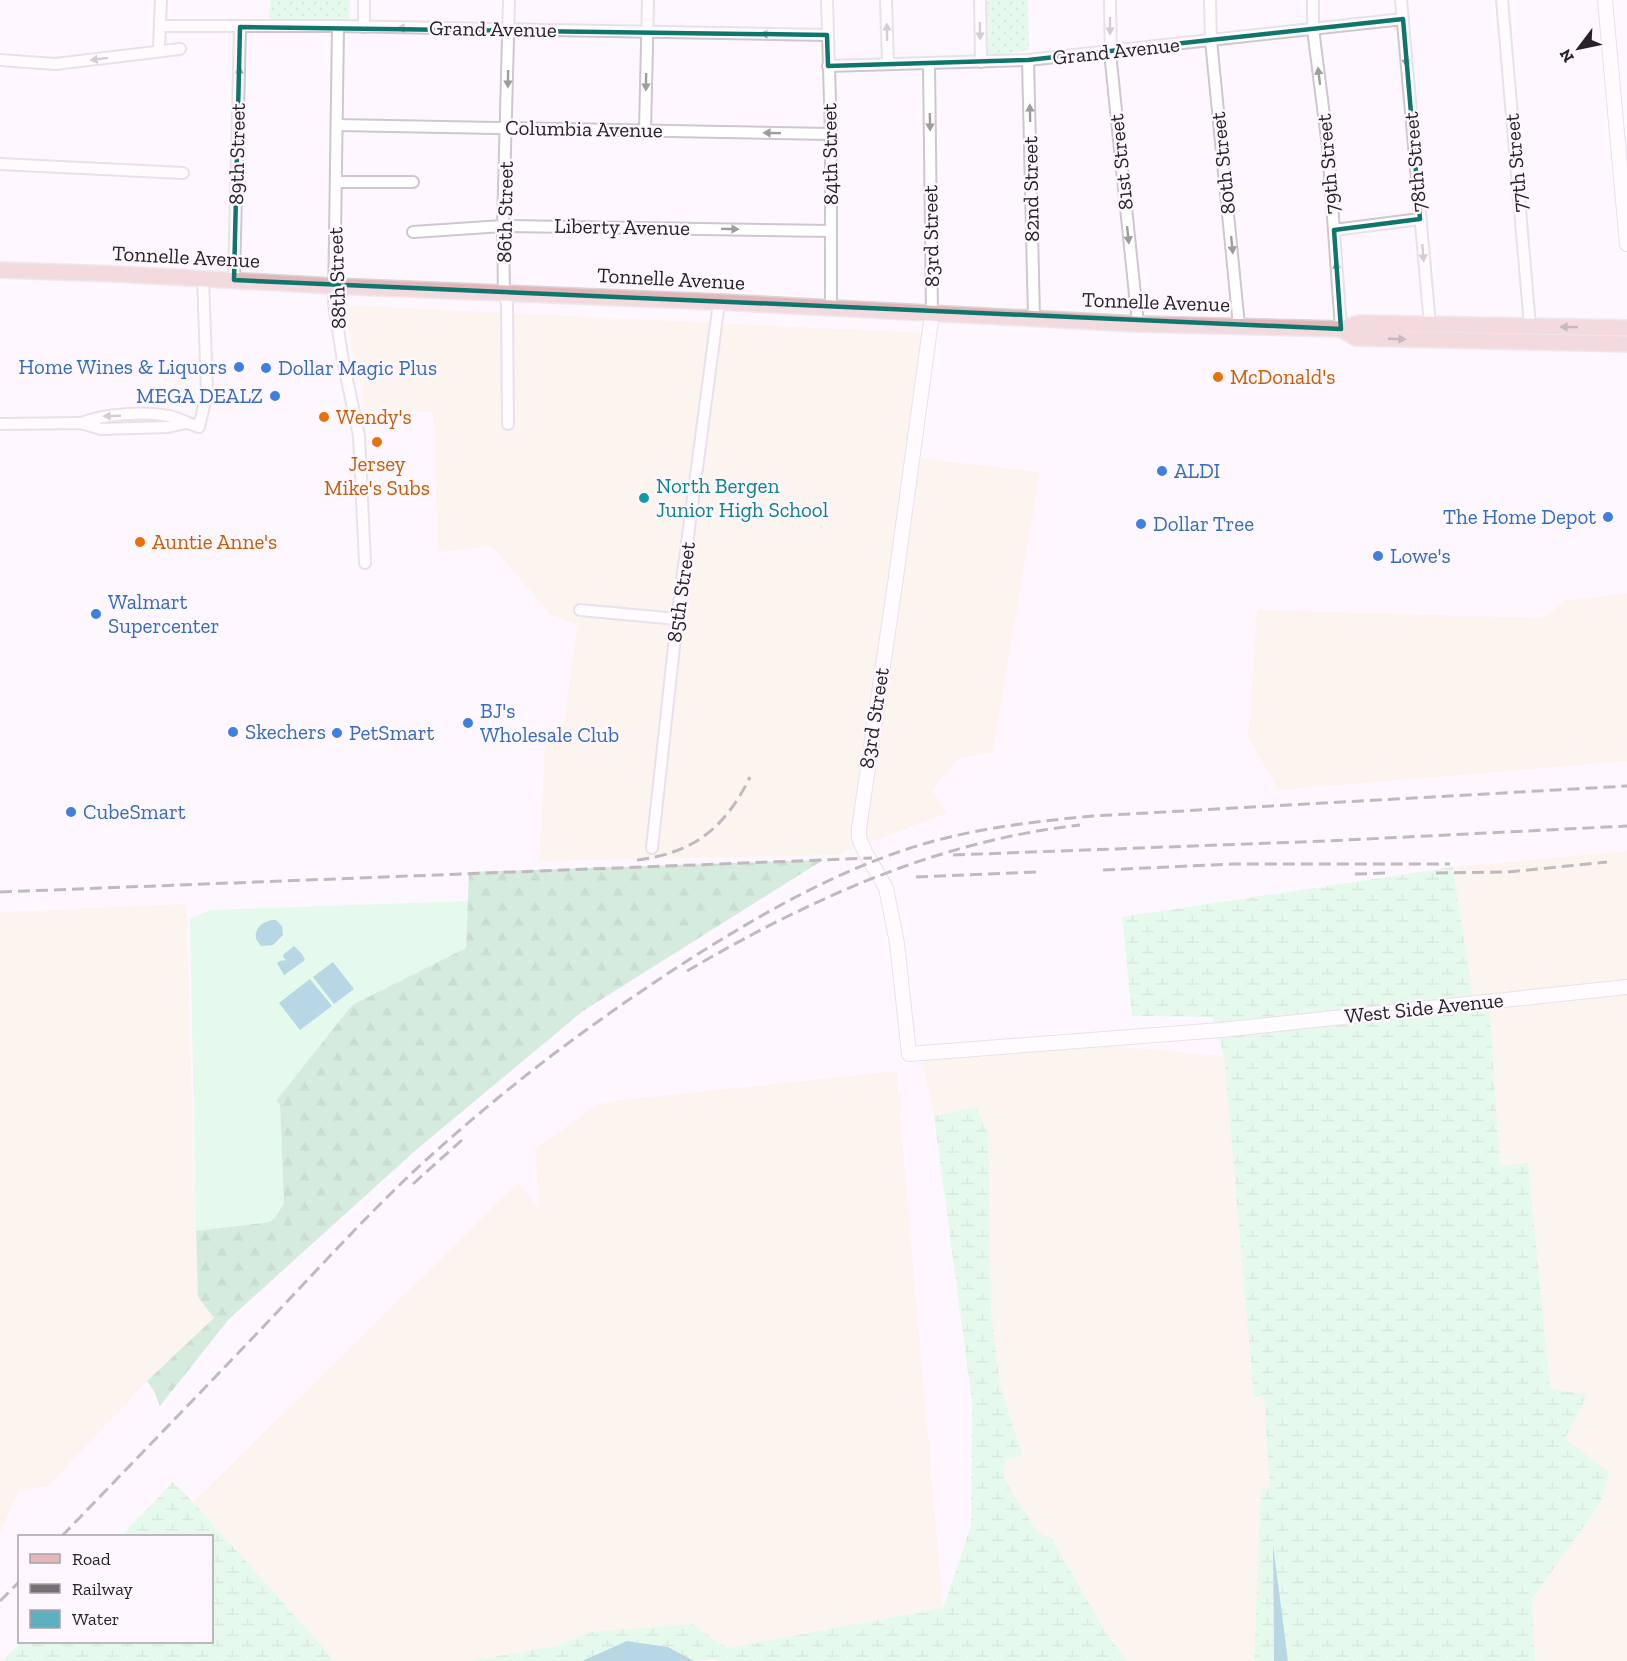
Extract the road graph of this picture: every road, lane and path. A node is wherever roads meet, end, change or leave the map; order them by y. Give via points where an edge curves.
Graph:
1 (161, 0) edge
2 (364, 0) edge
3 (508, 0) edge
4 (648, 0) edge
5 (827, 0) edge
6 (886, 0) edge
7 (980, 0) edge
8 (1110, 0) edge
9 (1210, 0) edge
10 (1313, 0) edge
11 (1401, 0) edge
12 (1502, 0) edge
13 (1605, 0) edge
14 (1403, 19) junction
15 (160, 26) junction
16 (338, 26) junction
17 (240, 27) junction
18 (364, 27) junction
19 (1313, 29) junction
20 (508, 30) junction
21 (647, 32) junction
22 (827, 35) junction
23 (1210, 40) junction
24 (180, 49) dead end
25 (157, 51) junction
26 (1110, 51) junction
27 (0, 60) edge
28 (1028, 60) junction
29 (981, 62) junction
30 (888, 64) junction
31 (929, 64) junction
32 (828, 66) junction
33 (337, 125) junction
34 (507, 128) junction
35 (645, 131) junction
36 (831, 134) junction
37 (0, 164) edge
38 (183, 173) dead end
39 (337, 182) junction
40 (413, 182) dead end
41 (1420, 219) junction
42 (503, 226) junction
43 (1334, 230) junction
44 (831, 231) junction
45 (413, 232) dead end
46 (1627, 244) edge
47 (0, 270) edge
48 (204, 277) junction
49 (234, 280) junction
50 (333, 286) junction
51 (504, 292) junction
52 (719, 302) junction
53 (831, 308) junction
54 (932, 314) junction
55 (1034, 318) junction
56 (1138, 324) junction
57 (1430, 324) junction
58 (1239, 326) junction
59 (1530, 326) junction
60 (1627, 328) edge
61 (1341, 329) junction
62 (1627, 344) edge
63 (0, 424) edge
64 (508, 424) dead end
65 (365, 563) dead end
66 (580, 610) dead end
67 (677, 620) junction
68 (652, 848) dead end
69 (1627, 987) edge
70 (1221, 1030) joint

1 - 15 street
2 - 18 street
3 - 20 street, 86th Street
4 - 21 street
5 - 22 street, 84th Street
30 -> 6 street
7 -> 29 street
8 -> 26 street, 81st Street
9 - 23 street, 80th Street
10 - 19 street, 79th Street
11 - 14 street, 78th Street
12 - 59 street, 77th Street
13 - 46 street
14 - 19 street, Grand Avenue
14 -> 41 street, 78th Street
15 - 17 street, Grand Avenue
15 - 25 street
16 - 17 street, Grand Avenue
16 - 18 street, Grand Avenue
16 - 33 street, 88th Street
49 -> 17 street, 89th Street
20 -> 18 street, Grand Avenue
19 - 23 street, Grand Avenue
43 -> 19 street, 79th Street
20 - 21 street, Grand Avenue
20 -> 34 street, 86th Street
22 -> 21 street, Grand Avenue
21 -> 35 street
22 - 32 street, 84th Street
23 - 26 street, Grand Avenue
23 -> 58 street, 80th Street
24 - 25 street
25 -> 27 street via 55,64
26 - 28 street, Grand Avenue
26 -> 56 street, 81st Street
28 - 29 street, Grand Avenue
55 -> 28 street, 82nd Street
29 - 31 street, Grand Avenue
30 - 31 street, Grand Avenue
30 - 32 street, Grand Avenue
31 -> 54 street, 83rd Street
32 - 36 street, 84th Street
33 - 34 street, Columbia Avenue
33 - 39 street, 88th Street
34 - 35 street, Columbia Avenue
34 - 42 street, 86th Street
36 -> 35 street, Columbia Avenue
36 - 44 street, 84th Street
37 - 38 street
39 - 40 street
39 - 50 street, 88th Street
41 - 43 street
41 -> 57 street, 78th Street
42 -> 44 street, Liberty Avenue
42 - 45 street, Liberty Avenue
42 - 51 street, 86th Street
61 -> 43 street, 79th Street
44 - 53 street, 84th Street
47 - 48 main road, Tonnelle Avenue
48 - 49 main road, Tonnelle Avenue
48 - 63 street via 207,393 199,427 153,414 100,416 81,423
49 - 50 main road, Tonnelle Avenue
50 - 51 main road, Tonnelle Avenue
50 - 65 street, 88th Street via 334,313 359,436
51 - 52 main road, Tonnelle Avenue
51 - 64 street, 86th Street
52 - 53 main road, Tonnelle Avenue
52 - 67 street, 85th Street
53 - 54 main road, Tonnelle Avenue
54 - 55 main road, Tonnelle Avenue
54 - 70 street, 83rd Street via 859,829 865,852 886,888 897,943 909,1054
55 - 56 main road, Tonnelle Avenue
56 - 58 main road, Tonnelle Avenue
57 - 59 main road, Tonnelle Avenue
57 - 61 main road, Tonnelle Avenue via 1359,323
58 - 61 main road, Tonnelle Avenue
60 -> 59 main road, Tonnelle Avenue
61 -> 62 main road, Tonnelle Avenue via 1356,338
66 - 67 street
67 - 68 street, 85th Street
69 - 70 street, West Side Avenue

